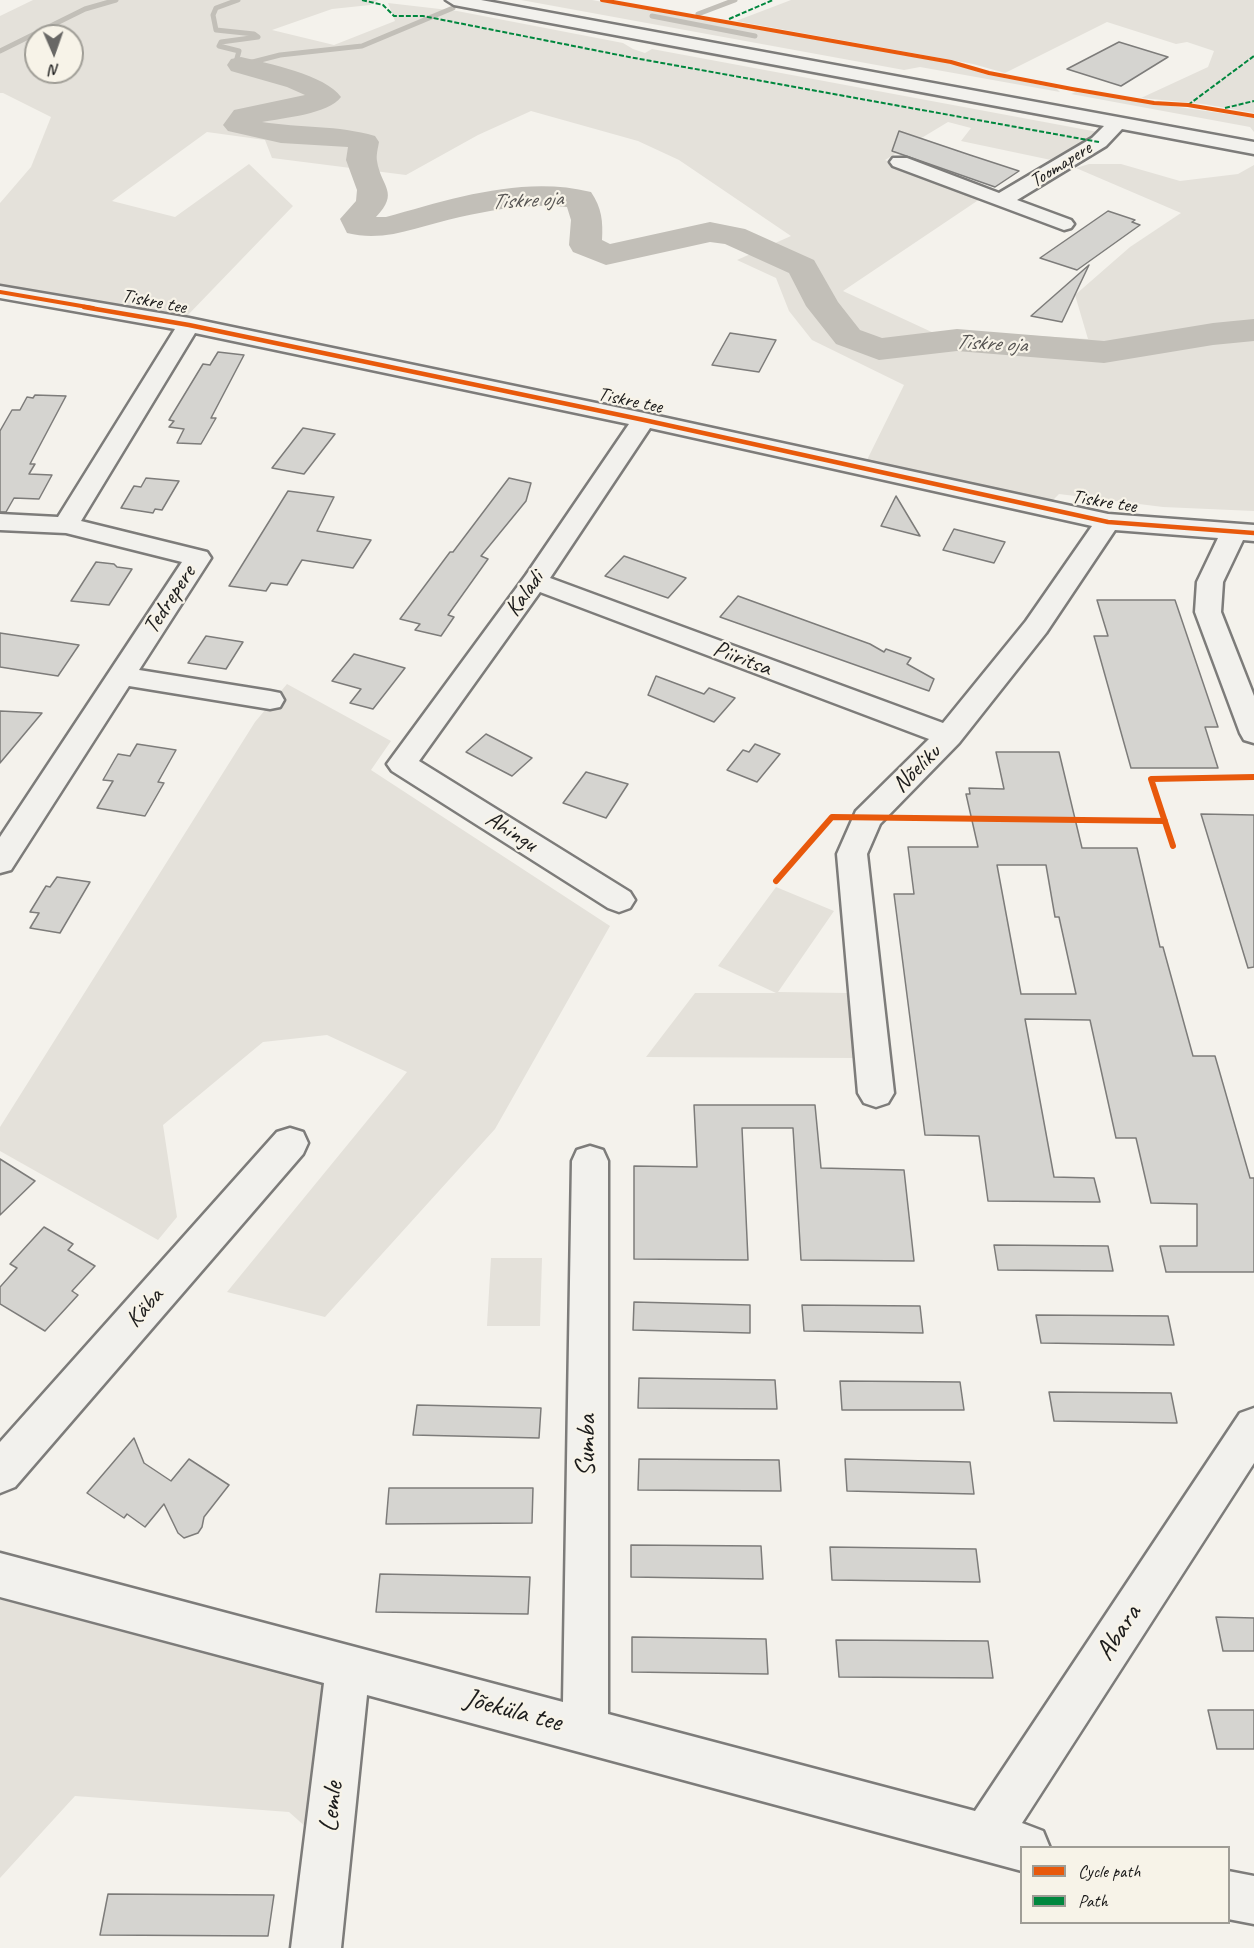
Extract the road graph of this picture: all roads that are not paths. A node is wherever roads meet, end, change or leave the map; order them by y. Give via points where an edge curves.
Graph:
1 (454, 0) edge
2 (500, 0) edge
3 (1117, 123) junction
4 (1254, 138) edge
5 (1254, 148) edge
6 (900, 162) dead end
7 (1001, 201) junction
8 (1064, 224) dead end
9 (0, 292) edge
10 (189, 326) junction
11 (644, 420) junction
12 (0, 522) edge
13 (1108, 522) junction
14 (66, 525) junction
15 (1244, 532) edge
16 (535, 581) junction
17 (121, 676) junction
18 (270, 700) dead end
19 (1254, 733) edge
20 (949, 736) junction
21 (402, 764) joint
22 (0, 862) edge
23 (619, 900) dead end
24 (876, 1094) dead end
25 (290, 1143) dead end
26 (590, 1161) dead end
27 (1254, 1427) edge
28 (0, 1473) edge
29 (0, 1575) edge
30 (348, 1666) junction
31 (585, 1730) junction
32 (1005, 1843) edge
33 (1230, 1894) edge
34 (1254, 1900) edge
35 (316, 1948) edge

1 - 3 street
2 - 4 street
3 - 5 street
3 - 7 street, Toomapere via 1099,142
6 - 7 street, Toomapere
7 - 8 street, Toomapere
9 - 10 street, Tiskre tee
10 - 11 street, Tiskre tee
10 - 14 street
11 - 13 street, Tiskre tee
11 - 16 street, Kaladi
12 - 14 street
13 - 15 street, Tiskre tee
13 - 20 street, Nõeliku via 1036,627
14 - 17 street, Tedrepere via 198,558
15 - 19 street via 1209,582 1208,612
16 - 20 street, Piiritsa
16 - 21 street, Kaladi
17 - 18 street
17 - 22 street, Tedrepere
20 - 24 street, Nõeliku via 867,819 852,854
21 - 23 street, Ahingu
25 - 28 street, Käba
26 - 31 street, Sumba
27 - 32 street, Abara
29 - 30 street, Jõeküla tee
30 - 31 street, Jõeküla tee
30 - 35 street, Lemle
31 - 32 street, Jõeküla tee
33 - 34 street

